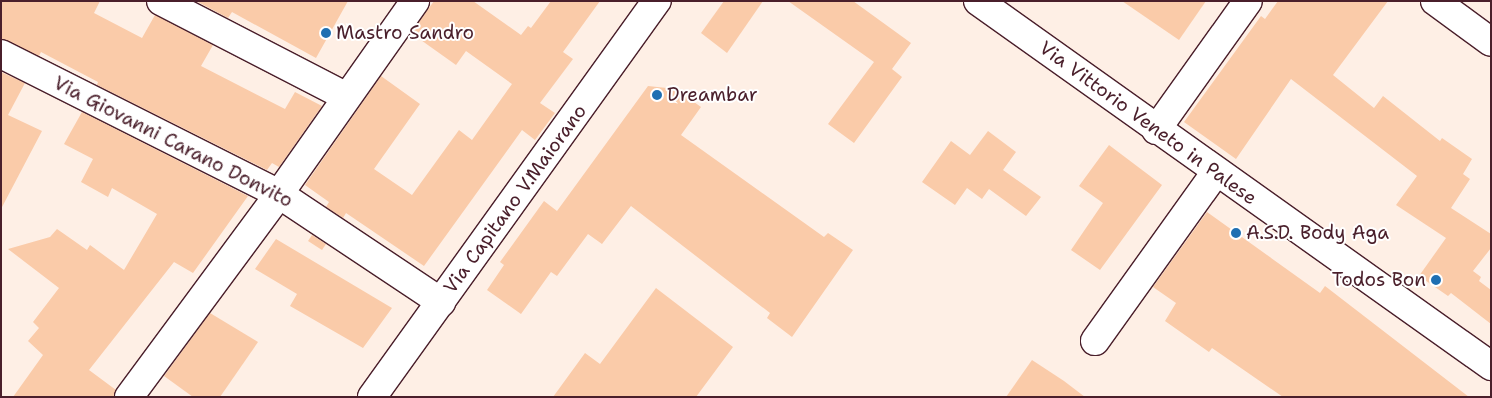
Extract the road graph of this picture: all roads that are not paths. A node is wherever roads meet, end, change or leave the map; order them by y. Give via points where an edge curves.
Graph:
1 (161, 1) edge
2 (415, 1) edge
3 (657, 1) edge
4 (978, 1) edge
5 (1248, 1) edge
6 (1435, 1) edge
7 (1491, 42) edge
8 (1, 54) edge
9 (347, 97) junction
10 (1156, 130) junction
11 (1216, 172) junction
12 (279, 194) junction
13 (441, 302) junction
14 (1095, 341) dead end
15 (1491, 366) edge
16 (130, 397) edge
17 (372, 397) edge

1 - 9 street
2 - 9 street
3 - 13 street, Via Capitano V.Maiorano
4 - 10 street, Via Vittorio Veneto in Palese
5 - 10 street
6 - 7 street
8 - 12 street, Via Giovanni Carano Donvito
9 - 12 street
10 - 11 street, Via Vittorio Veneto in Palese
11 - 14 street
11 - 15 street, Via Vittorio Veneto in Palese
12 - 13 street, Via Giovanni Carano Donvito
12 - 16 street
13 - 17 street, Via Capitano V.Maiorano

